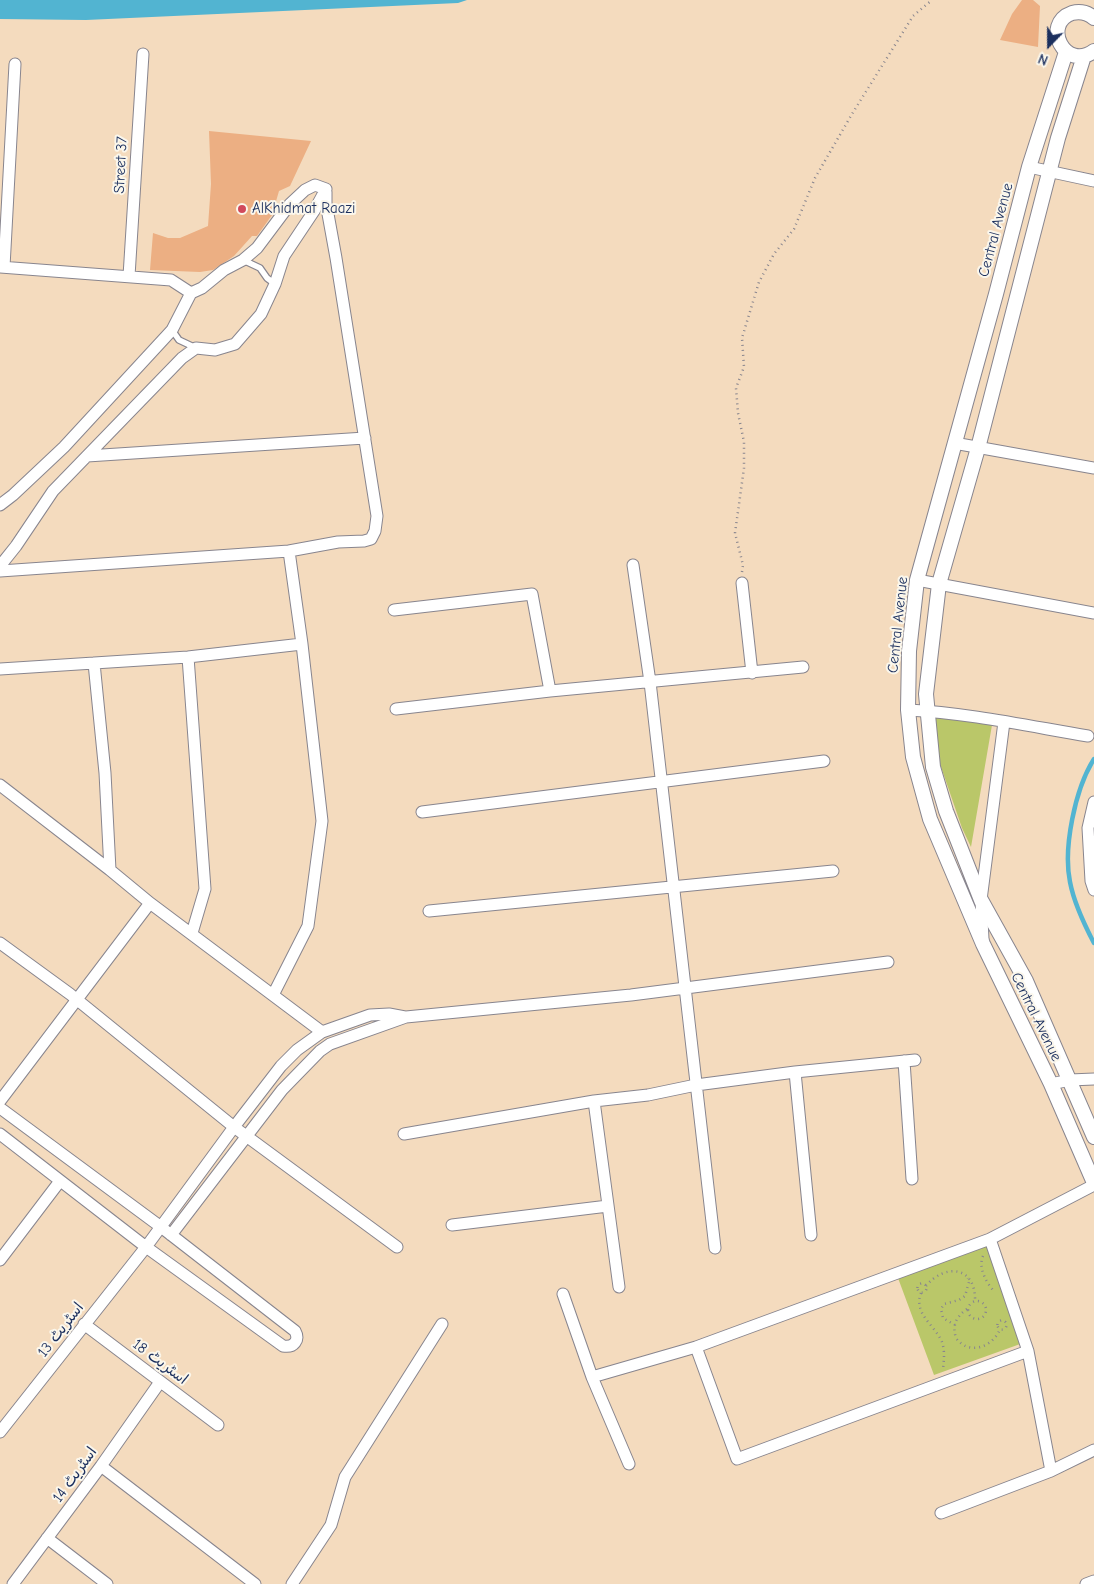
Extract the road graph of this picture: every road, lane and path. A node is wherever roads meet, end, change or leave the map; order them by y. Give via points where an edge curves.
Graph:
1 (932, 0) edge
2 (1094, 18) edge
3 (1066, 52) junction
4 (1089, 53) edge
5 (143, 54) dead end
6 (15, 64) dead end
7 (1029, 167) junction
8 (1050, 172) junction
9 (1094, 180) edge
10 (326, 189) junction
11 (243, 260) junction
12 (2, 267) edge
13 (129, 276) junction
14 (275, 284) junction
15 (192, 293) junction
16 (172, 330) junction
17 (196, 348) junction
18 (365, 438) junction
19 (954, 444) junction
20 (978, 448) junction
21 (87, 456) junction
22 (1094, 468) edge
23 (0, 505) edge
24 (289, 551) junction
25 (633, 564) dead end
26 (0, 566) edge
27 (0, 571) edge
28 (917, 580) junction
29 (742, 583) joint
30 (939, 584) junction
31 (394, 610) dead end
32 (1094, 613) edge
33 (302, 644) junction
34 (188, 657) junction
35 (94, 663) junction
36 (803, 667) dead end
37 (0, 669) edge
38 (752, 673) junction
39 (650, 682) junction
40 (550, 691) junction
41 (396, 709) dead end
42 (908, 710) junction
43 (928, 711) junction
44 (1004, 722) junction
45 (1088, 736) dead end
46 (824, 761) dead end
47 (662, 782) junction
48 (0, 785) edge
49 (1094, 802) edge
50 (422, 812) dead end
51 (110, 870) junction
52 (833, 871) dead end
53 (1093, 883) edge
54 (674, 887) junction
55 (981, 900) junction
56 (150, 903) junction
57 (428, 911) dead end
58 (192, 933) junction
59 (0, 943) edge
60 (983, 944) junction
61 (888, 962) dead end
62 (685, 988) junction
63 (273, 995) junction
64 (77, 1000) junction
65 (406, 1017) junction
66 (322, 1032) junction
67 (796, 1072) junction
68 (1094, 1079) edge
69 (1070, 1080) junction
70 (1050, 1084) junction
71 (696, 1085) junction
72 (0, 1101) edge
73 (594, 1101) junction
74 (0, 1108) edge
75 (234, 1127) junction
76 (0, 1134) edge
77 (404, 1134) dead end
78 (246, 1137) junction
79 (1094, 1137) edge
80 (912, 1179) dead end
81 (60, 1181) junction
82 (1094, 1184) edge
83 (608, 1206) junction
84 (452, 1225) dead end
85 (161, 1227) junction
86 (171, 1235) junction
87 (810, 1235) dead end
88 (990, 1239) junction
89 (146, 1247) junction
90 (397, 1247) dead end
91 (715, 1248) dead end
92 (0, 1260) edge
93 (967, 1276) junction
94 (926, 1286) junction
95 (619, 1287) dead end
96 (921, 1293) junction
97 (563, 1294) dead end
98 (975, 1301) junction
99 (967, 1309) junction
100 (84, 1324) junction
101 (442, 1324) dead end
102 (955, 1325) junction
103 (1000, 1329) dead end
104 (696, 1347) junction
105 (1028, 1351) junction
106 (592, 1377) junction
107 (160, 1382) junction
108 (942, 1383) junction
109 (218, 1424) dead end
110 (0, 1432) edge
111 (1094, 1450) edge
112 (629, 1464) dead end
113 (100, 1466) junction
114 (1051, 1471) junction
115 (941, 1513) dead end
116 (47, 1538) junction
117 (1094, 1581) edge
118 (13, 1584) edge
119 (107, 1584) edge
120 (256, 1584) edge
121 (292, 1584) edge
122 (1086, 1584) edge

1 - 29 path via 913,16 877,73 815,178 794,229 774,254 759,282 742,338 744,366 736,388 744,442 744,468 735,533 742,564
2 - 3 street via 1077,12 1063,18 1057,32
3 - 4 street via 1072,55
3 - 7 street, Central Avenue
4 - 8 street, Central Avenue via 1058,138
5 - 13 street, Street 37
6 - 12 street
7 - 8 street
7 - 19 street, Central Avenue
8 - 9 street
8 - 20 street, Central Avenue
10 - 11 street via 315,185 305,190 290,204 257,248
10 - 14 street via 284,256
10 - 18 street
11 - 14 lane via 260,268
11 - 15 street
12 - 13 street
13 - 15 street via 170,280
14 - 17 street via 262,314 235,344 215,350
15 - 16 street
16 - 17 lane via 179,340
16 - 23 street via 64,447
17 - 21 street via 182,358
18 - 21 street
18 - 24 street via 377,516 375,532 364,541
19 - 20 street
19 - 28 street, Central Avenue
20 - 22 street
20 - 30 street, Central Avenue
21 - 26 street via 53,491
24 - 27 street
24 - 33 street
25 - 39 street
28 - 30 street
28 - 42 street, Central Avenue via 909,651
29 - 38 street
30 - 32 street
30 - 43 street, Central Avenue via 926,694
31 - 40 street via 532,594
33 - 34 street
33 - 63 street via 322,821 308,926
34 - 35 street
34 - 58 street via 205,889
35 - 37 street
35 - 51 street
36 - 38 street
38 - 39 street
39 - 40 street
39 - 47 street
40 - 41 street
42 - 43 street
42 - 60 street, Central Avenue via 913,757 930,819
43 - 44 street
43 - 55 street, Central Avenue via 933,767 946,811
44 - 45 street
44 - 55 street
46 - 47 street
47 - 50 street
47 - 54 street
48 - 51 street
49 - 53 street via 1088,828
51 - 56 street
52 - 54 street
54 - 57 street
54 - 62 street
55 - 60 street
55 - 69 street, Central Avenue via 1026,981
56 - 58 street
56 - 64 street
58 - 63 street
59 - 64 street
60 - 70 street, Central Avenue
61 - 62 street
62 - 65 street
62 - 71 street
63 - 66 street
64 - 72 street
64 - 75 street
65 - 66 street, اسٹریٹ 13 via 370,1015
65 - 78 street via 330,1044 320,1051 282,1090
66 - 75 street, اسٹریٹ 13 via 281,1066
67 - 71 street
67 - 80 street via 909,1060
67 - 87 street
68 - 69 street
69 - 70 street
69 - 79 street, Central Avenue
70 - 82 street, Central Avenue
71 - 73 street
71 - 91 street
73 - 77 street
73 - 83 street
74 - 85 street
75 - 78 street
75 - 85 street, اسٹریٹ 13
76 - 81 street
78 - 86 street
78 - 90 street
81 - 89 street
81 - 92 street
82 - 88 street
83 - 84 street
83 - 95 street
85 - 86 street
85 - 89 street, اسٹریٹ 13
86 - 89 street via 295,1331 298,1337 295,1343 283,1346
88 - 104 street
88 - 105 street
89 - 100 street, اسٹریٹ 13
93 - 94 path via 946,1271 936,1275
93 - 98 path via 973,1284
93 - 102 path via 969,1282 965,1296 944,1304 941,1309 943,1318
94 - 96 path via 926,1291
94 - 96 path via 918,1286
96 - 108 path via 918,1300 923,1317 942,1342
97 - 106 street
98 - 99 path
98 - 99 path via 984,1305 984,1316 979,1320 973,1319
99 - 102 path
100 - 107 street, اسٹریٹ 18
100 - 110 street, اسٹریٹ 13
101 - 121 street via 345,1477 331,1525
102 - 103 path via 956,1338 970,1348 986,1346
104 - 106 street
104 - 108 street via 737,1459
105 - 108 street
105 - 114 street
106 - 112 street
107 - 109 street, اسٹریٹ 18
107 - 113 street, اسٹریٹ 14
111 - 114 street
113 - 116 street, اسٹریٹ 14
113 - 120 street
114 - 115 street
116 - 118 street, اسٹریٹ 14
116 - 119 street
117 - 122 street

